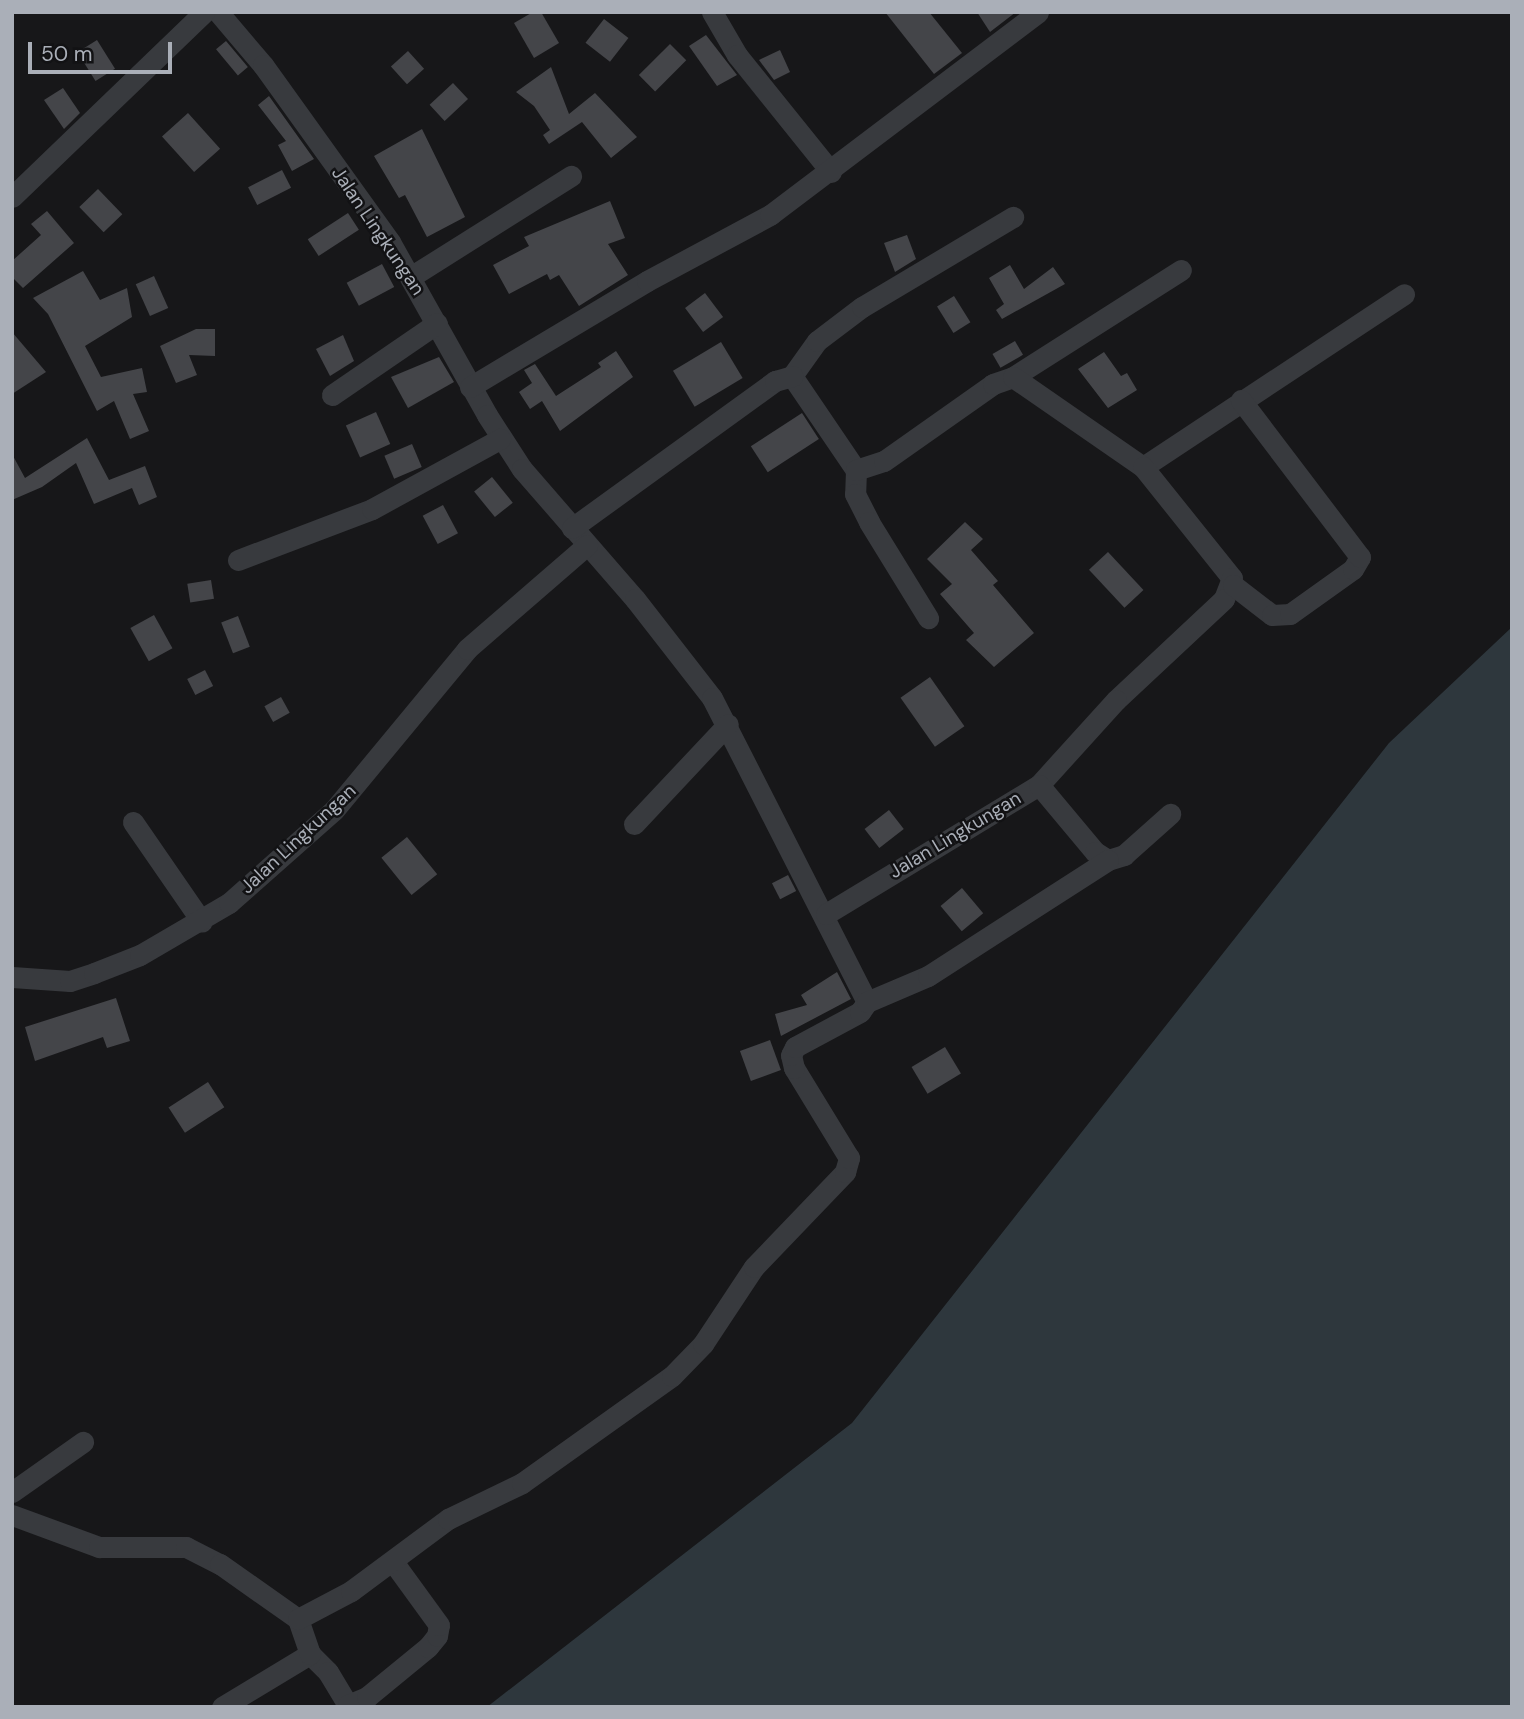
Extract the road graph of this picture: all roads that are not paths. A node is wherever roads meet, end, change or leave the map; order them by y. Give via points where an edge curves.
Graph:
1 (204, 12) edge
2 (218, 12) edge
3 (712, 12) edge
4 (1038, 12) edge
5 (831, 172) junction
6 (571, 176) dead end
7 (12, 197) edge
8 (1013, 217) dead end
9 (1181, 270) dead end
10 (412, 276) junction
11 (1404, 294) dead end
12 (437, 323) junction
13 (792, 376) junction
14 (1013, 377) junction
15 (470, 387) junction
16 (332, 395) dead end
17 (1241, 400) junction
18 (500, 439) junction
19 (1143, 467) junction
20 (856, 470) junction
21 (572, 528) junction
22 (587, 545) junction
23 (238, 561) dead end
24 (1233, 585) junction
25 (928, 618) dead end
26 (728, 724) junction
27 (1039, 785) junction
28 (1170, 814) dead end
29 (133, 822) dead end
30 (634, 824) dead end
31 (1108, 860) junction
32 (826, 914) junction
33 (202, 922) junction
34 (12, 977) edge
35 (867, 1002) junction
36 (83, 1442) dead end
37 (12, 1492) edge
38 (12, 1515) edge
39 (394, 1563) junction
40 (298, 1619) junction
41 (310, 1654) junction
42 (347, 1706) edge
43 (222, 1707) edge

1 - 7 street
2 - 10 street, Jalan Lingkungan via 263,65
3 - 5 street via 737,55
4 - 5 street
5 - 15 street via 770,215
6 - 10 street
8 - 13 street via 852,314 817,341
9 - 14 street
10 - 12 street, Jalan Lingkungan
11 - 17 street
12 - 15 street, Jalan Lingkungan
12 - 16 street
13 - 20 street
13 - 21 street via 775,381
14 - 19 street
14 - 20 street via 993,384 884,461
15 - 18 street, Jalan Lingkungan
17 - 19 street
17 - 24 street via 1360,557 1353,569 1290,614 1272,615
18 - 21 street, Jalan Lingkungan
18 - 23 street via 372,509
19 - 24 street
20 - 25 street via 856,494 869,522
21 - 22 street, Jalan Lingkungan
22 - 26 street, Jalan Lingkungan via 686,661
22 - 33 street, Jalan Lingkungan via 467,649 334,810
24 - 27 street via 1221,602 1116,700
26 - 30 street
26 - 32 street, Jalan Lingkungan
27 - 31 street, Jalan Lingkungan via 1095,852
27 - 32 street, Jalan Lingkungan
28 - 31 street via 1124,855
29 - 33 street
31 - 35 street via 928,976
32 - 35 street, Jalan Lingkungan
33 - 34 street, Jalan Lingkungan via 140,955 70,981
35 - 39 street via 860,1012 795,1047 791,1055 794,1069 845,1145 849,1158 845,1172 754,1267 703,1344 672,1376 592,1434 522,1483 448,1519
36 - 37 street
38 - 40 street via 99,1547 186,1548 220,1564
39 - 40 street
39 - 42 street via 435,1616 437,1636 391,1679
40 - 41 street
41 - 42 street via 328,1672
41 - 43 street

